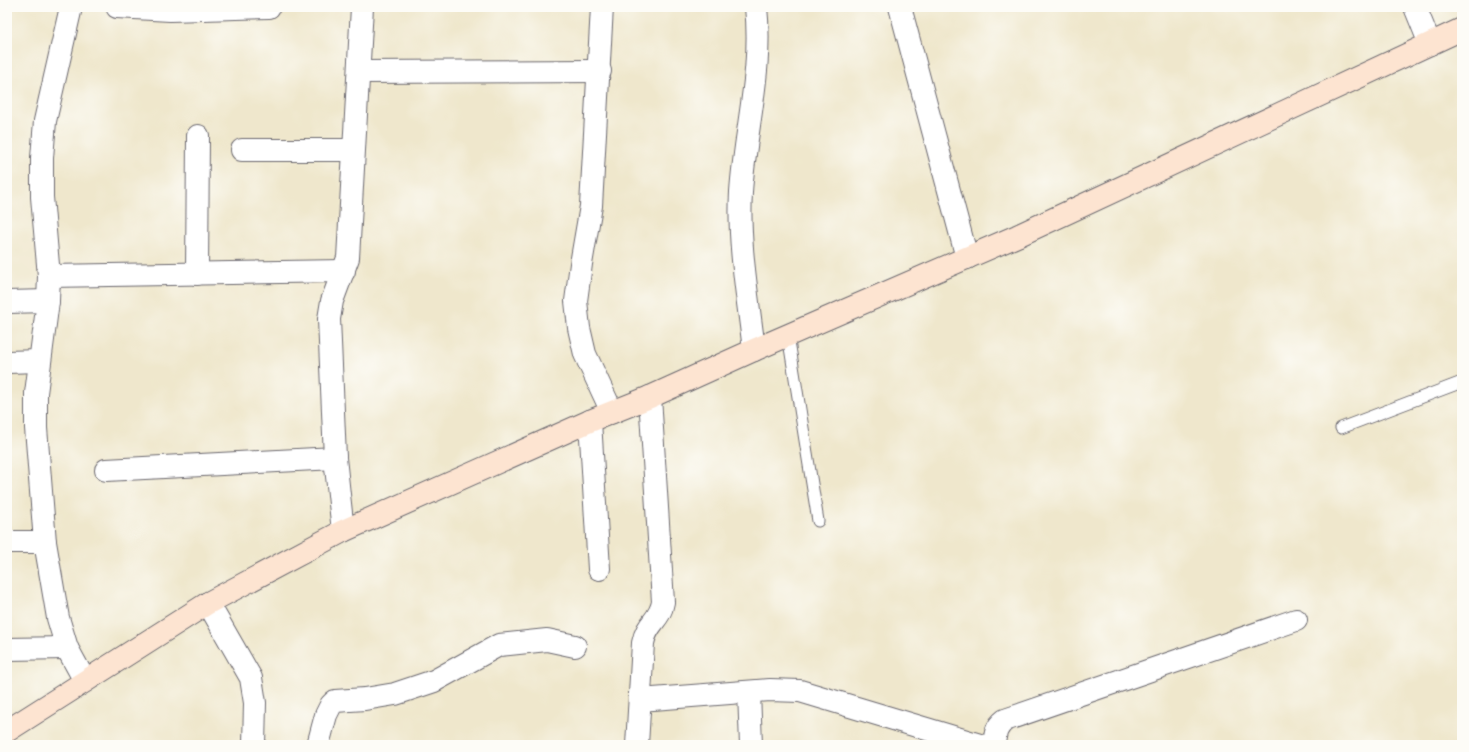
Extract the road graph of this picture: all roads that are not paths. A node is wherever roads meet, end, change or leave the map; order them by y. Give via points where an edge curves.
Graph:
1 (71, 7) edge
2 (116, 7) edge
3 (258, 7) edge
4 (269, 7) edge
5 (362, 7) edge
6 (602, 7) edge
7 (756, 7) edge
8 (900, 7) edge
9 (1415, 7) edge
10 (1462, 29) edge
11 (1430, 44) junction
12 (600, 71) junction
13 (359, 72) junction
14 (198, 136) dead end
15 (242, 150) dead end
16 (353, 150) junction
17 (967, 258) junction
18 (344, 271) junction
19 (197, 274) junction
20 (49, 276) junction
21 (48, 301) junction
22 (7, 302) edge
23 (788, 335) junction
24 (754, 350) junction
25 (39, 361) junction
26 (7, 362) edge
27 (1462, 382) edge
28 (650, 397) junction
29 (612, 412) junction
30 (590, 421) junction
31 (1341, 428) dead end
32 (335, 458) junction
33 (106, 470) dead end
34 (818, 521) dead end
35 (343, 531) junction
36 (7, 542) edge
37 (45, 542) junction
38 (598, 569) dead end
39 (208, 603) junction
40 (1296, 620) dead end
41 (575, 646) dead end
42 (68, 648) junction
43 (7, 649) edge
44 (85, 681) junction
45 (749, 692) junction
46 (640, 700) junction
47 (7, 731) edge
48 (254, 745) edge
49 (318, 745) edge
50 (637, 745) edge
51 (751, 745) edge
52 (980, 745) edge
53 (994, 745) edge

1 - 20 street via 45,121 42,197
2 - 3 street via 170,10
3 - 4 street
5 - 13 street
6 - 12 street
7 - 24 street via 759,31 757,74 741,192 742,241
8 - 17 street
9 - 11 street
10 - 11 street
11 - 17 street
12 - 13 street
12 - 29 street via 591,206 576,301 578,328 585,354
13 - 16 street
14 - 19 street
15 - 16 street
16 - 18 street via 348,258
17 - 23 street
18 - 19 street
18 - 32 street via 332,301 329,319
19 - 20 street
20 - 21 street
21 - 22 street
21 - 25 street
23 - 24 street
23 - 34 lane
24 - 28 street
25 - 26 street
25 - 37 street via 36,428
27 - 31 lane
28 - 29 street
28 - 46 street via 663,602 662,612 645,631
29 - 30 street
30 - 35 street
30 - 38 street
32 - 33 street
32 - 35 street
35 - 39 street
36 - 37 street
37 - 42 street via 58,618
39 - 44 street
39 - 48 street via 251,678 255,703
40 - 53 street via 1006,720 999,724
41 - 49 street via 547,640 500,645 434,681 395,694 335,701 326,715
42 - 43 street
42 - 44 street
44 - 47 street
45 - 46 street
45 - 51 street
45 - 52 street via 800,691
46 - 50 street

